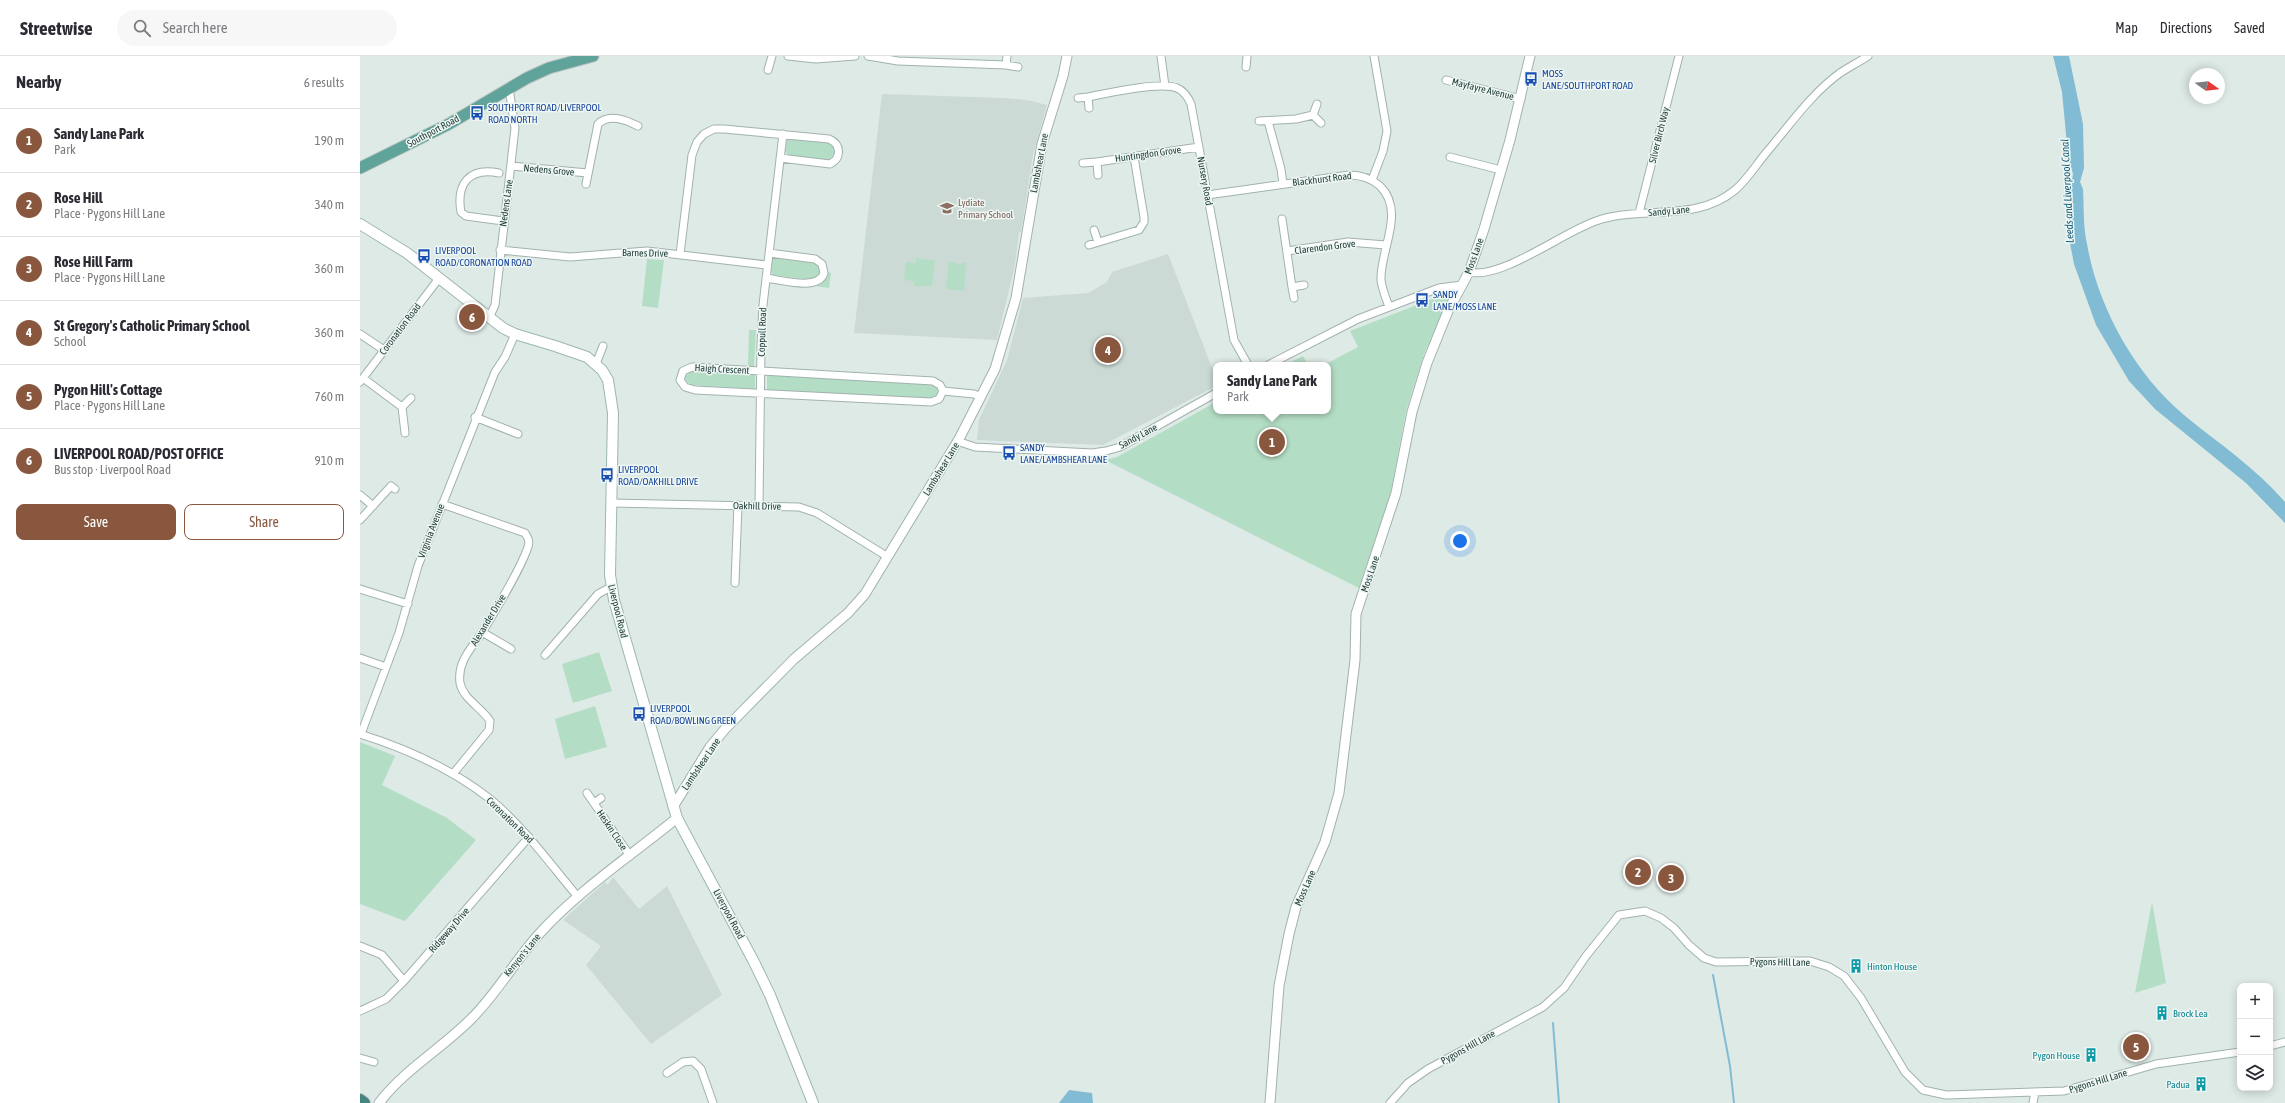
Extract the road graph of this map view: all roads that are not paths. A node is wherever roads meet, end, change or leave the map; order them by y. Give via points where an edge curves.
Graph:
1 (593, 56) edge
2 (772, 56) edge
3 (788, 56) edge
4 (855, 56) edge
5 (868, 56) edge
6 (1007, 56) edge
7 (1067, 56) edge
8 (1161, 56) edge
9 (1247, 56) edge
10 (1374, 56) edge
11 (1530, 56) edge
12 (1679, 56) edge
13 (1868, 56) edge
14 (1006, 66) junction
15 (1018, 67) dead end
16 (1246, 67) dead end
17 (768, 70) dead end
18 (1446, 80) dead end
19 (1165, 86) junction
20 (509, 88) junction
21 (1088, 97) junction
22 (1078, 98) dead end
23 (1521, 98) junction
24 (1317, 104) dead end
25 (1089, 108) dead end
26 (1313, 115) junction
27 (1268, 120) junction
28 (1259, 121) dead end
29 (1321, 123) dead end
30 (638, 126) dead end
31 (783, 134) junction
32 (1198, 146) junction
33 (1134, 157) junction
34 (1450, 157) dead end
35 (780, 158) junction
36 (1097, 162) junction
37 (1083, 163) dead end
38 (511, 166) junction
39 (360, 168) edge
40 (1501, 170) junction
41 (498, 173) dead end
42 (588, 173) junction
43 (1098, 175) dead end
44 (1372, 180) junction
45 (586, 184) dead end
46 (1284, 184) junction
47 (1207, 195) junction
48 (1639, 213) junction
49 (1282, 219) dead end
50 (503, 221) junction
51 (360, 224) edge
52 (1094, 230) dead end
53 (1098, 242) junction
54 (1089, 245) dead end
55 (1386, 245) junction
56 (500, 250) junction
57 (1287, 251) junction
58 (769, 253) junction
59 (680, 254) junction
60 (767, 265) junction
61 (1469, 272) junction
62 (440, 277) junction
63 (766, 278) junction
64 (1304, 285) dead end
65 (1462, 285) junction
66 (1292, 288) junction
67 (1294, 298) dead end
68 (1389, 307) junction
69 (489, 318) junction
70 (360, 334) edge
71 (515, 334) junction
72 (603, 346) dead end
73 (384, 350) junction
74 (1246, 362) edge
75 (1274, 362) edge
76 (596, 364) junction
77 (761, 372) junction
78 (362, 380) edge
79 (943, 392) junction
80 (760, 393) junction
81 (1213, 395) edge
82 (981, 397) junction
83 (411, 398) dead end
84 (402, 407) junction
85 (475, 417) junction
86 (405, 433) dead end
87 (518, 434) dead end
88 (957, 442) junction
89 (395, 489) dead end
90 (360, 495) edge
91 (612, 503) junction
92 (442, 504) junction
93 (738, 505) junction
94 (373, 506) junction
95 (759, 506) junction
96 (360, 520) edge
97 (888, 557) junction
98 (735, 583) dead end
99 (611, 587) junction
100 (360, 589) edge
101 (408, 604) junction
102 (482, 632) junction
103 (511, 649) dead end
104 (545, 655) dead end
105 (360, 658) edge
106 (386, 667) junction
107 (360, 734) edge
108 (453, 774) junction
109 (587, 793) dead end
110 (602, 798) dead end
111 (594, 803) junction
112 (673, 807) junction
113 (677, 818) junction
114 (529, 837) junction
115 (630, 856) junction
116 (578, 897) junction
117 (360, 946) edge
118 (404, 981) junction
119 (360, 1011) edge
120 (2285, 1042) edge
121 (2273, 1045) edge
122 (2237, 1052) edge
123 (360, 1058) edge
124 (374, 1062) dead end
125 (667, 1073) dead end
126 (2035, 1092) junction
127 (360, 1100) edge
128 (364, 1103) edge
129 (379, 1103) edge
130 (713, 1103) edge
131 (813, 1103) edge
132 (1270, 1103) edge
133 (1390, 1103) edge
134 (2033, 1103) edge

1 - 20 main road, Southport Road via 549,68
2 - 17 street
3 - 4 street via 823,59
5 - 14 street via 898,61
6 - 14 street
7 - 82 street, Lambshear Lane via 1064,76 1037,166 1014,302 995,369
8 - 19 street
9 - 16 street
10 - 44 street via 1387,131 1383,151
11 - 23 street, Moss Lane
12 - 48 street, Silver Birch Way
13 - 48 street, Sandy Lane via 1839,74 1810,101 1735,190 1718,201 1699,208
14 - 15 street
18 - 23 street, Mayfayre Avenue
19 - 21 street, Nursery Road
19 - 32 street, Nursery Road via 1179,89 1188,98
20 - 38 street, Nedens Lane via 515,128
20 - 39 main road, Southport Road via 449,124
21 - 22 street, Nursery Road
21 - 25 street
23 - 40 street, Moss Lane
24 - 26 street
26 - 27 street via 1296,119
26 - 29 street
27 - 28 street
27 - 46 street
30 - 42 street, Nedens Grove via 615,119 601,121 596,129
31 - 35 street, Coppull Road
31 - 35 street via 829,139 838,146 839,153 836,160 827,164
31 - 59 street via 719,128 700,137 692,156
32 - 33 street, Huntingdon Grove
32 - 47 street, Nursery Road
33 - 36 street, Huntingdon Grove
33 - 53 street via 1144,217 1142,226 1139,230
34 - 40 street
35 - 58 street, Coppull Road
36 - 37 street, Huntingdon Grove
36 - 43 street
38 - 42 street, Nedens Grove
38 - 50 street, Nedens Lane
40 - 61 street, Moss Lane
41 - 50 street via 490,171 468,177 462,184 460,206 461,212 466,216
42 - 45 street, Nedens Grove
44 - 46 street, Blackhurst Road via 1364,176 1349,175
44 - 55 street via 1383,189 1391,203 1391,220
46 - 47 street, Blackhurst Road
47 - 74 street, Nursery Road via 1234,340
48 - 61 street, Sandy Lane via 1596,220 1499,269 1481,273
49 - 57 street, Clarendon Grove
50 - 56 street, Nedens Lane
51 - 62 main road, Liverpool Road
52 - 53 street
53 - 54 street
55 - 57 street, Clarendon Grove via 1348,242
55 - 68 street via 1381,280
56 - 59 street, Barnes Drive via 570,257 637,251
56 - 69 street, Nedens Lane via 494,305
57 - 66 street, Clarendon Grove
58 - 60 street, Coppull Road
58 - 63 street via 815,259 822,264 824,272 820,280 812,284
59 - 60 street, Barnes Drive
60 - 63 street, Coppull Road
61 - 65 street, Moss Lane
62 - 69 main road, Liverpool Road
62 - 73 street, Coronation Road
63 - 77 street, Coppull Road
64 - 66 street
65 - 68 street via 1439,288
65 - 132 street, Moss Lane via 1440,328 1423,377 1412,412 1396,493 1356,614 1355,660 1340,793 1325,842 1296,907 1289,934 1279,986
66 - 67 street, Clarendon Grove
68 - 75 street via 1358,319
69 - 71 main road, Liverpool Road
70 - 73 street
71 - 76 main road, Liverpool Road via 576,352
71 - 85 street, Virginia Avenue
72 - 76 street
73 - 78 street, Coronation Road
76 - 91 main road, Liverpool Road via 608,380 614,413
77 - 79 street, Haigh Crescent via 933,381 940,385
77 - 80 street, Coppull Road
77 - 80 street, Haigh Crescent via 692,367 682,371 680,380 685,387 695,390
78 - 84 street
79 - 80 street, Haigh Crescent via 939,399 931,402
79 - 82 street via 974,394
80 - 95 street, Coppull Road
81 - 88 street, Sandy Lane via 1120,447 1106,452 975,447
82 - 88 street, Lambshear Lane
83 - 84 street
84 - 86 street
85 - 87 street
85 - 92 street, Virginia Avenue
88 - 97 street, Lambshear Lane
89 - 94 street via 391,486
90 - 94 street
91 - 93 street, Oakhill Drive
91 - 99 main road, Liverpool Road
92 - 101 street, Virginia Avenue via 418,566
92 - 102 street, Alexander Drive via 525,533 529,539 509,584
93 - 95 street, Oakhill Drive
93 - 98 street
94 - 96 street
95 - 97 street, Oakhill Drive via 810,510
97 - 112 street, Lambshear Lane via 865,594 848,613 794,659 725,729 710,747
99 - 104 street via 598,594
99 - 112 main road, Liverpool Road
100 - 101 street
101 - 106 street, Virginia Avenue
102 - 103 street
102 - 108 street, Alexander Drive via 464,657 460,669 460,684 465,696 484,711 490,721 489,730
105 - 106 street
106 - 107 street, Virginia Avenue
107 - 108 street, Coronation Road
108 - 114 street, Coronation Road via 490,800
109 - 111 street, Heskin Close
110 - 111 street, Heskin Close
111 - 115 street, Heskin Close
112 - 113 main road, Liverpool Road
113 - 115 street, Kenyon's Lane
113 - 131 main road, Liverpool Road via 757,968
114 - 116 street, Coronation Road
114 - 118 street, Ridgeway Drive
115 - 116 street, Kenyon's Lane
116 - 129 street, Kenyon's Lane via 540,932 472,1019 444,1045 400,1078
117 - 118 street via 382,955
118 - 119 street, Ridgeway Drive via 386,1000
120 - 121 street
122 - 126 street, Pygons Hill Lane via 2156,1064 2064,1091
123 - 124 street
125 - 130 street via 683,1062 693,1061 701,1069
126 - 133 street, Pygons Hill Lane via 1946,1095 1923,1090 1905,1072 1844,976 1829,967 1810,961 1723,962 1704,958 1674,928 1661,918 1645,911 1620,915 1586,956 1564,988 1543,1007 1428,1069 1408,1083
126 - 134 street
127 - 128 highway

